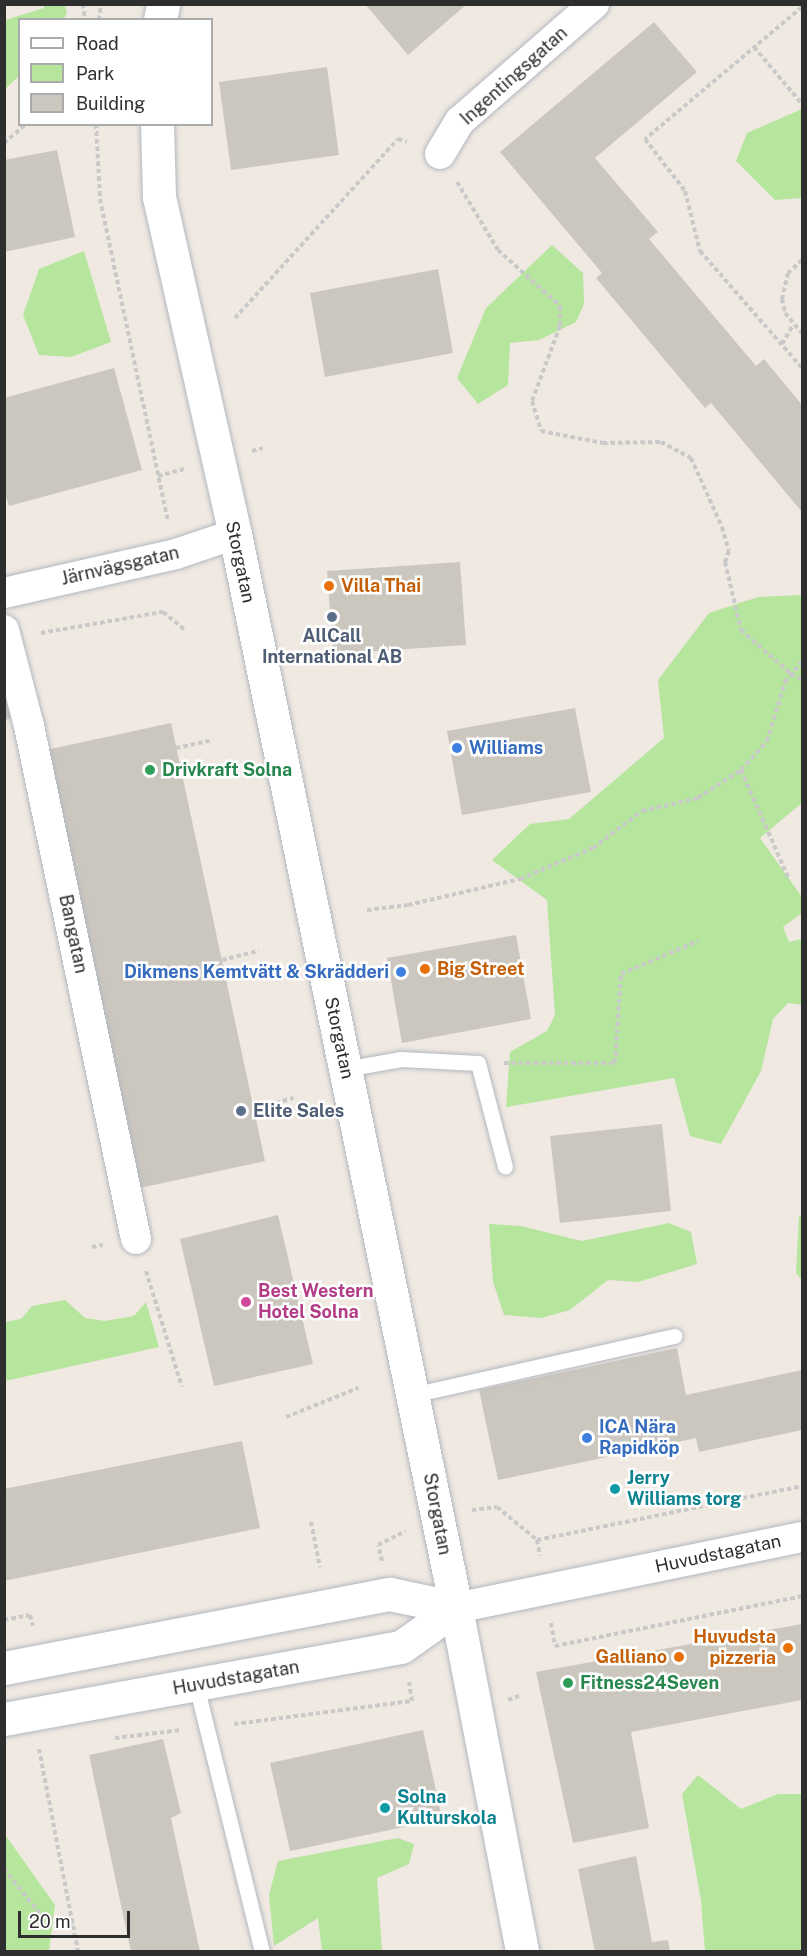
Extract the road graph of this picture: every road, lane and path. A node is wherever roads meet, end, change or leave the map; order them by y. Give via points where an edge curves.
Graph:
1 (594, 4) edge
2 (802, 7) edge
3 (754, 47) junction
4 (802, 104) edge
5 (24, 126) edge
6 (96, 126) edge
7 (157, 126) edge
8 (4, 143) edge
9 (440, 154) junction
10 (802, 260) edge
11 (235, 318) dead end
12 (793, 325) junction
13 (802, 333) edge
14 (782, 344) junction
15 (802, 368) edge
16 (235, 534) junction
17 (176, 554) junction
18 (4, 593) edge
19 (185, 630) dead end
20 (6, 635) edge
21 (802, 662) edge
22 (791, 674) junction
23 (802, 679) edge
24 (213, 740) dead end
25 (176, 748) dead end
26 (741, 770) junction
27 (788, 877) dead end
28 (367, 910) dead end
29 (698, 941) dead end
30 (259, 951) dead end
31 (222, 960) dead end
32 (478, 1063) junction
33 (345, 1069) junction
34 (293, 1098) dead end
35 (254, 1109) dead end
36 (505, 1167) dead end
37 (136, 1239) joint
38 (674, 1336) dead end
39 (182, 1387) dead end
40 (358, 1388) dead end
41 (412, 1395) junction
42 (286, 1417) dead end
43 (802, 1486) edge
44 (311, 1522) dead end
45 (802, 1537) edge
46 (537, 1540) dead end
47 (320, 1567) dead end
48 (802, 1596) edge
49 (456, 1608) junction
50 (4, 1620) edge
51 (35, 1629) dead end
52 (555, 1646) dead end
53 (4, 1668) edge
54 (196, 1685) junction
55 (4, 1719) edge
56 (38, 1748) dead end
57 (4, 1869) edge
58 (73, 1924) junction
59 (78, 1952) edge
60 (262, 1952) edge
61 (522, 1952) edge

1 - 9 street, Ingentingsgatan via 460,121
2 - 3 path
3 - 4 path
3 - 14 path via 645,139 685,191 700,250
5 - 8 path
6 - 17 path via 100,199
7 - 16 street, Storgatan via 159,197
9 - 11 path via 398,139
9 - 22 path via 498,250 560,306 560,326 532,401 541,431 603,443 661,442 691,458 729,551 725,562 741,630
10 - 12 path via 788,273 783,286 782,299
12 - 13 path
12 - 14 path
14 - 15 path
16 - 17 street, Järnvägsgatan
16 - 33 street, Storgatan
17 - 18 street, Järnvägsgatan
19 - 20 path via 163,612
20 - 37 street, Bangatan via 32,738
21 - 22 path
22 - 23 path
22 - 26 path via 767,741
24 - 25 path
26 - 27 path
26 - 28 path via 698,798 642,811 593,848 520,879 408,905
29 - 32 path via 621,974 615,1063
30 - 31 path
32 - 33 lane via 401,1059
32 - 36 lane
33 - 41 street, Storgatan
34 - 35 path
37 - 39 path
38 - 41 lane
40 - 42 path
41 - 49 street, Storgatan
43 - 46 path
44 - 47 path
45 - 49 street, Huvudstagatan
48 - 52 path
49 - 53 street, Huvudstagatan via 390,1594
49 - 54 street, Huvudstagatan via 401,1647
49 - 61 street, Storgatan
50 - 51 path via 30,1616
54 - 55 street, Huvudstagatan
54 - 60 lane
56 - 58 path
57 - 58 path via 40,1915
58 - 59 path

